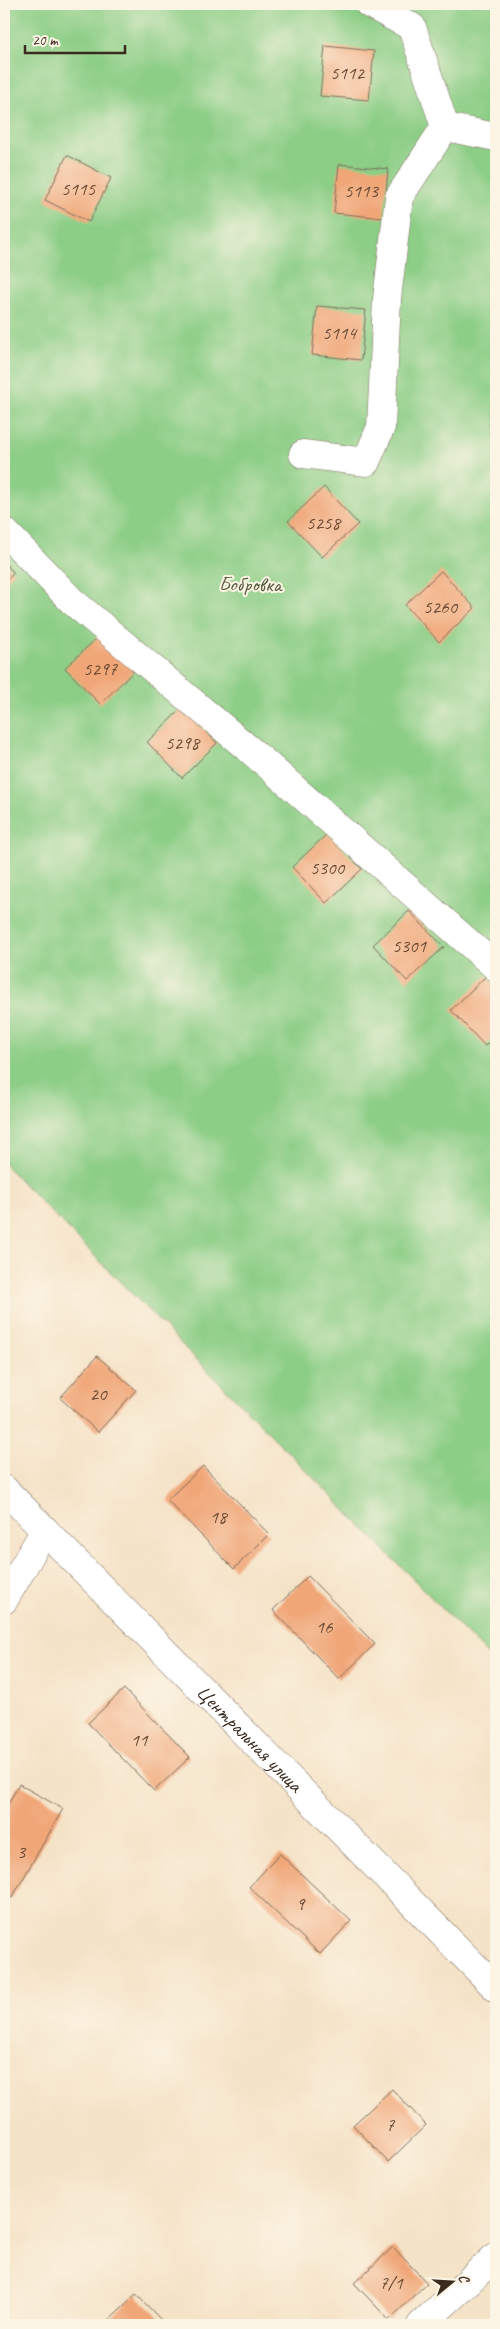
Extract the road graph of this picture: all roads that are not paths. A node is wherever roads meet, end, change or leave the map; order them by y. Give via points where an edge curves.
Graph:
1 (368, 4) edge
2 (445, 127) junction
3 (496, 137) edge
4 (304, 454) dead end
5 (4, 530) edge
6 (496, 967) edge
7 (4, 1489) edge
8 (46, 1530) junction
9 (4, 1600) edge
10 (496, 1988) edge
11 (496, 2256) edge
12 (421, 2325) edge

1 - 2 street via 412,27
2 - 3 street
2 - 4 street via 399,196 387,298 381,427 366,462
5 - 6 street via 72,600 264,762
7 - 8 street, Центральная улица
8 - 9 street
8 - 10 street, Центральная улица
11 - 12 street

